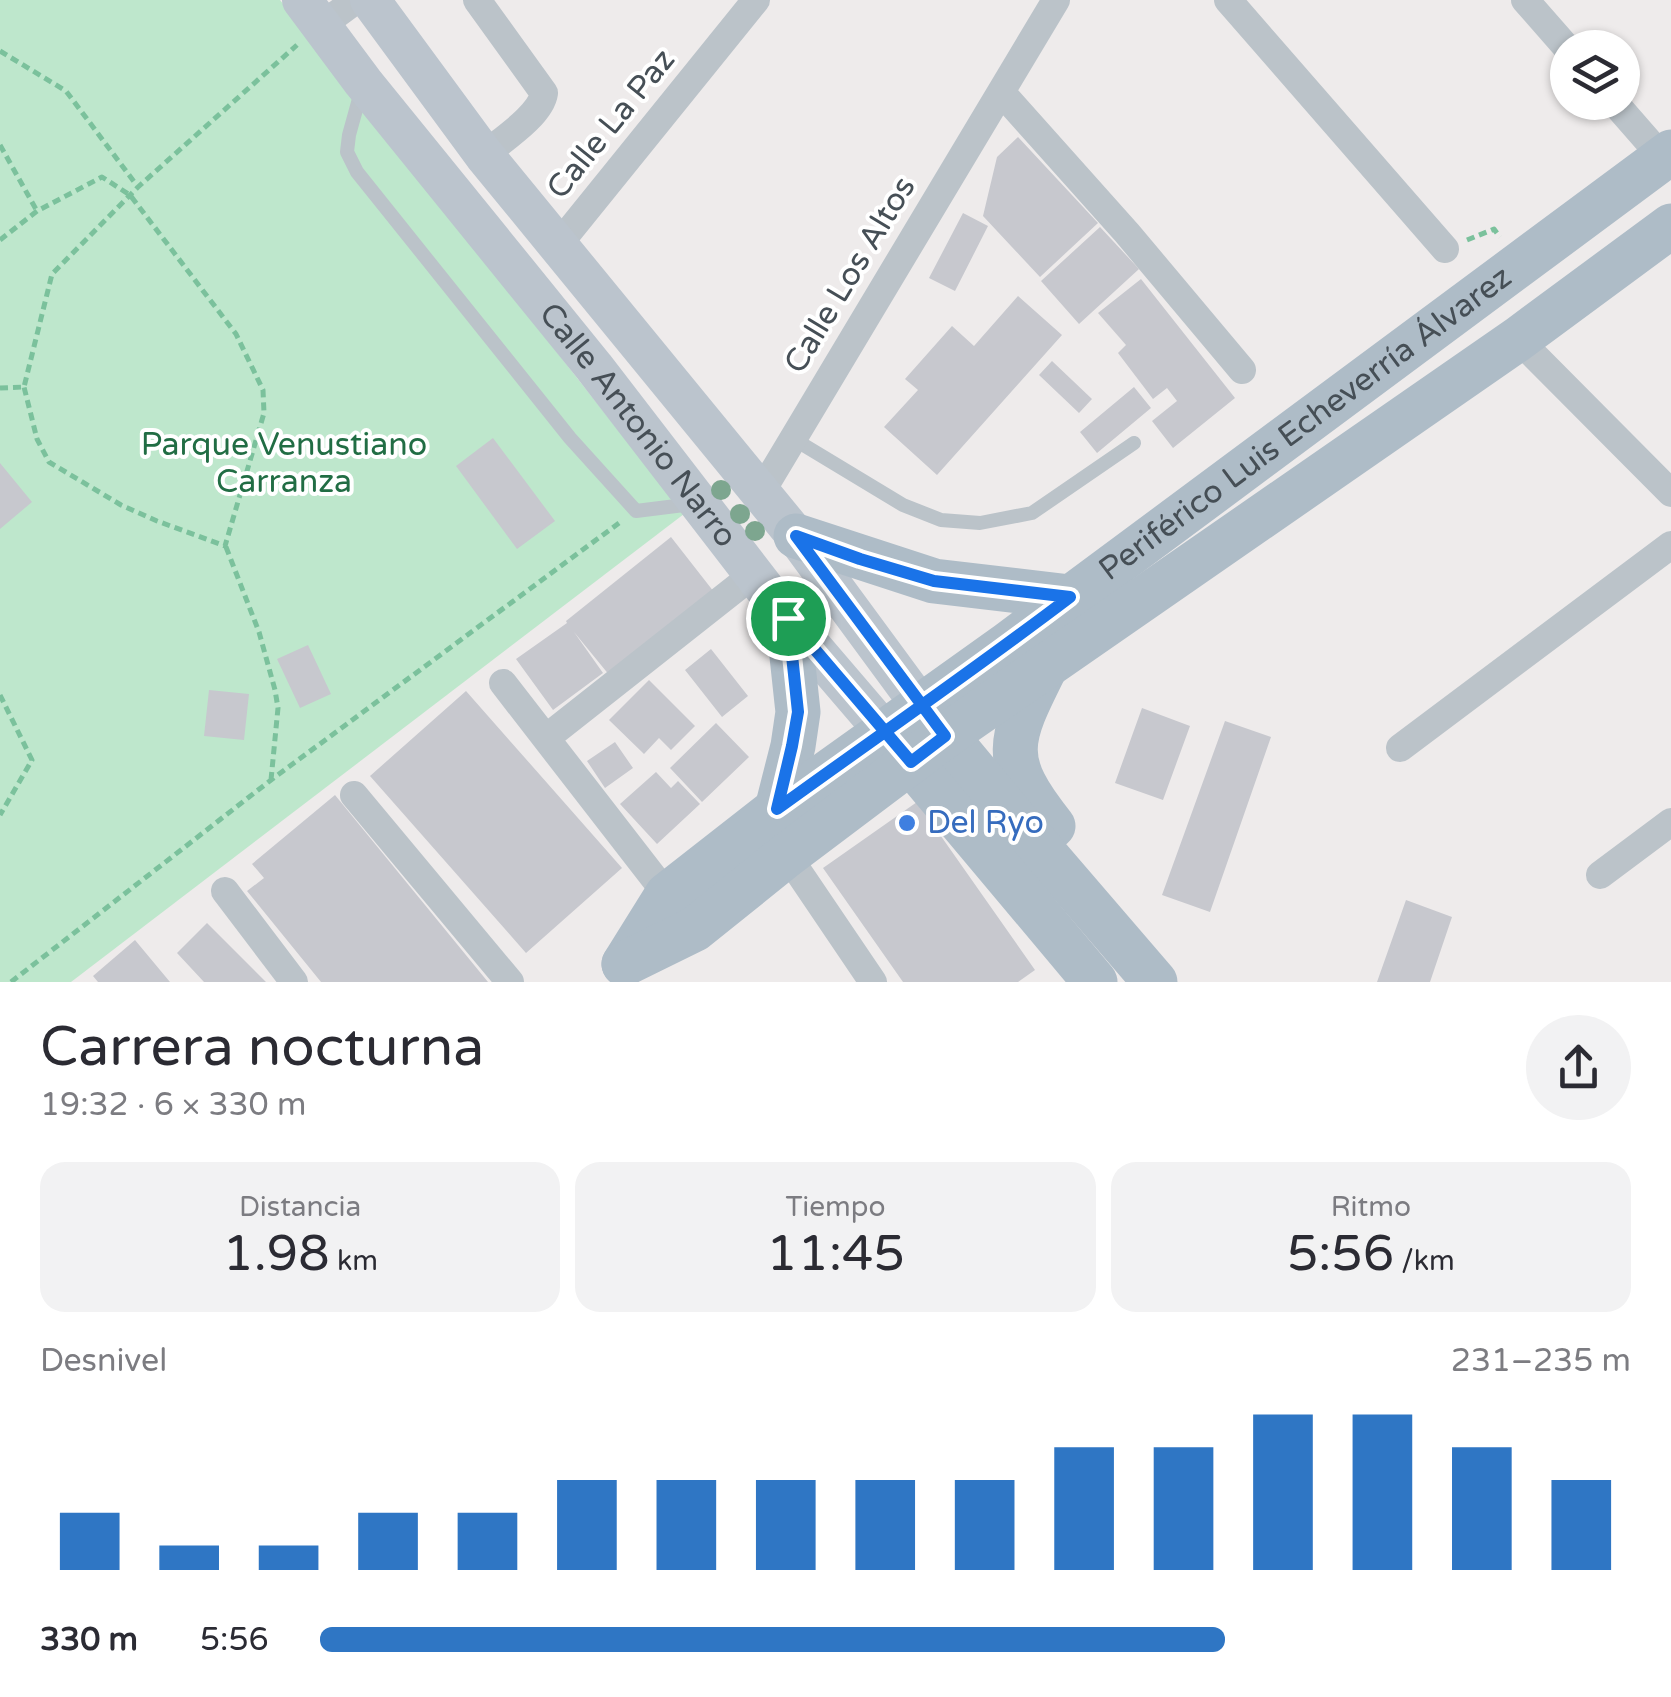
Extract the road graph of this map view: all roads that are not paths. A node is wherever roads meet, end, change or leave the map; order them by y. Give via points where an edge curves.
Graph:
1 (356, 0) edge
2 (370, 0) edge
3 (477, 0) edge
4 (756, 0) edge
5 (1056, 0) edge
6 (1228, 0) edge
7 (1525, 0) edge
8 (308, 23) edge
9 (1551, 30) edge
10 (363, 82) junction
11 (1001, 92) junction
12 (1632, 120) edge
13 (484, 155) junction
14 (1667, 155) edge
15 (1671, 226) edge
16 (558, 246) junction
17 (1445, 249) dead end
18 (1518, 339) junction
19 (1242, 370) dead end
20 (792, 438) junction
21 (1134, 443) dead end
22 (1671, 493) edge
23 (760, 494) junction
24 (699, 503) junction
25 (796, 536) junction
26 (1671, 545) edge
27 (754, 574) junction
28 (1070, 597) junction
29 (788, 618) junction
30 (1045, 668) junction
31 (503, 683) dead end
32 (915, 734) junction
33 (546, 738) junction
34 (1400, 748) dead end
35 (354, 795) dead end
36 (777, 809) junction
37 (1671, 822) edge
38 (786, 855) junction
39 (1600, 875) dead end
40 (226, 891) dead end
41 (666, 895) junction
42 (694, 929) junction
43 (1123, 943) junction
44 (614, 973) edge
45 (294, 982) edge
46 (510, 982) edge
47 (873, 982) edge
48 (1096, 982) edge
49 (1155, 982) edge

1 - 8 street
2 - 13 main road, Calle Antonio Narro
3 - 13 street via 543,89 544,100
4 - 16 street, Calle La Paz
5 - 11 street, Calle Los Altos
6 - 17 street
7 - 9 street
8 - 10 main road, Calle Antonio Narro
10 - 24 main road, Calle Antonio Narro
10 - 24 lane via 347,152 358,172 570,438 636,511
11 - 19 street
11 - 20 street, Calle Los Altos
12 - 14 street
13 - 16 main road, Calle Antonio Narro
14 - 28 main road, Periférico Luis Echeverría Álvarez
15 - 18 main road, Periférico Luis Echeverría Álvarez
16 - 23 main road, Calle Antonio Narro
18 - 22 street
18 - 30 main road, Periférico Luis Echeverría Álvarez
20 - 21 lane via 903,505 941,520 980,522 1032,513
20 - 23 street, Calle Los Altos
23 - 25 main road, Calle Antonio Narro
24 - 27 main road, Calle Antonio Narro
25 - 28 main road via 934,581
25 - 32 main road, Calle Antonio Narro
26 - 34 street
27 - 29 main road, Calle Antonio Narro
27 - 33 street
28 - 32 main road, Periférico Luis Echeverría Álvarez
29 - 32 main road, Calle Antonio Narro
29 - 36 main road via 798,712
30 - 32 main road, Periférico Luis Echeverría Álvarez
30 - 43 main road via 1016,732 1020,776 1087,868
31 - 33 street
32 - 36 main road, Periférico Luis Echeverría Álvarez
32 - 38 main road, Periférico Luis Echeverría Álvarez
32 - 43 main road, Calle Antonio Narro
32 - 48 main road, Calle Antonio Narro
33 - 41 street
35 - 46 street
36 - 41 main road, Periférico Luis Echeverría Álvarez
37 - 39 street
38 - 42 main road, Periférico Luis Echeverría Álvarez
38 - 47 street
40 - 45 street
41 - 42 street
41 - 44 main road, Periférico Luis Echeverría Álvarez
42 - 44 main road, Periférico Luis Echeverría Álvarez
43 - 49 main road, Calle Antonio Narro

